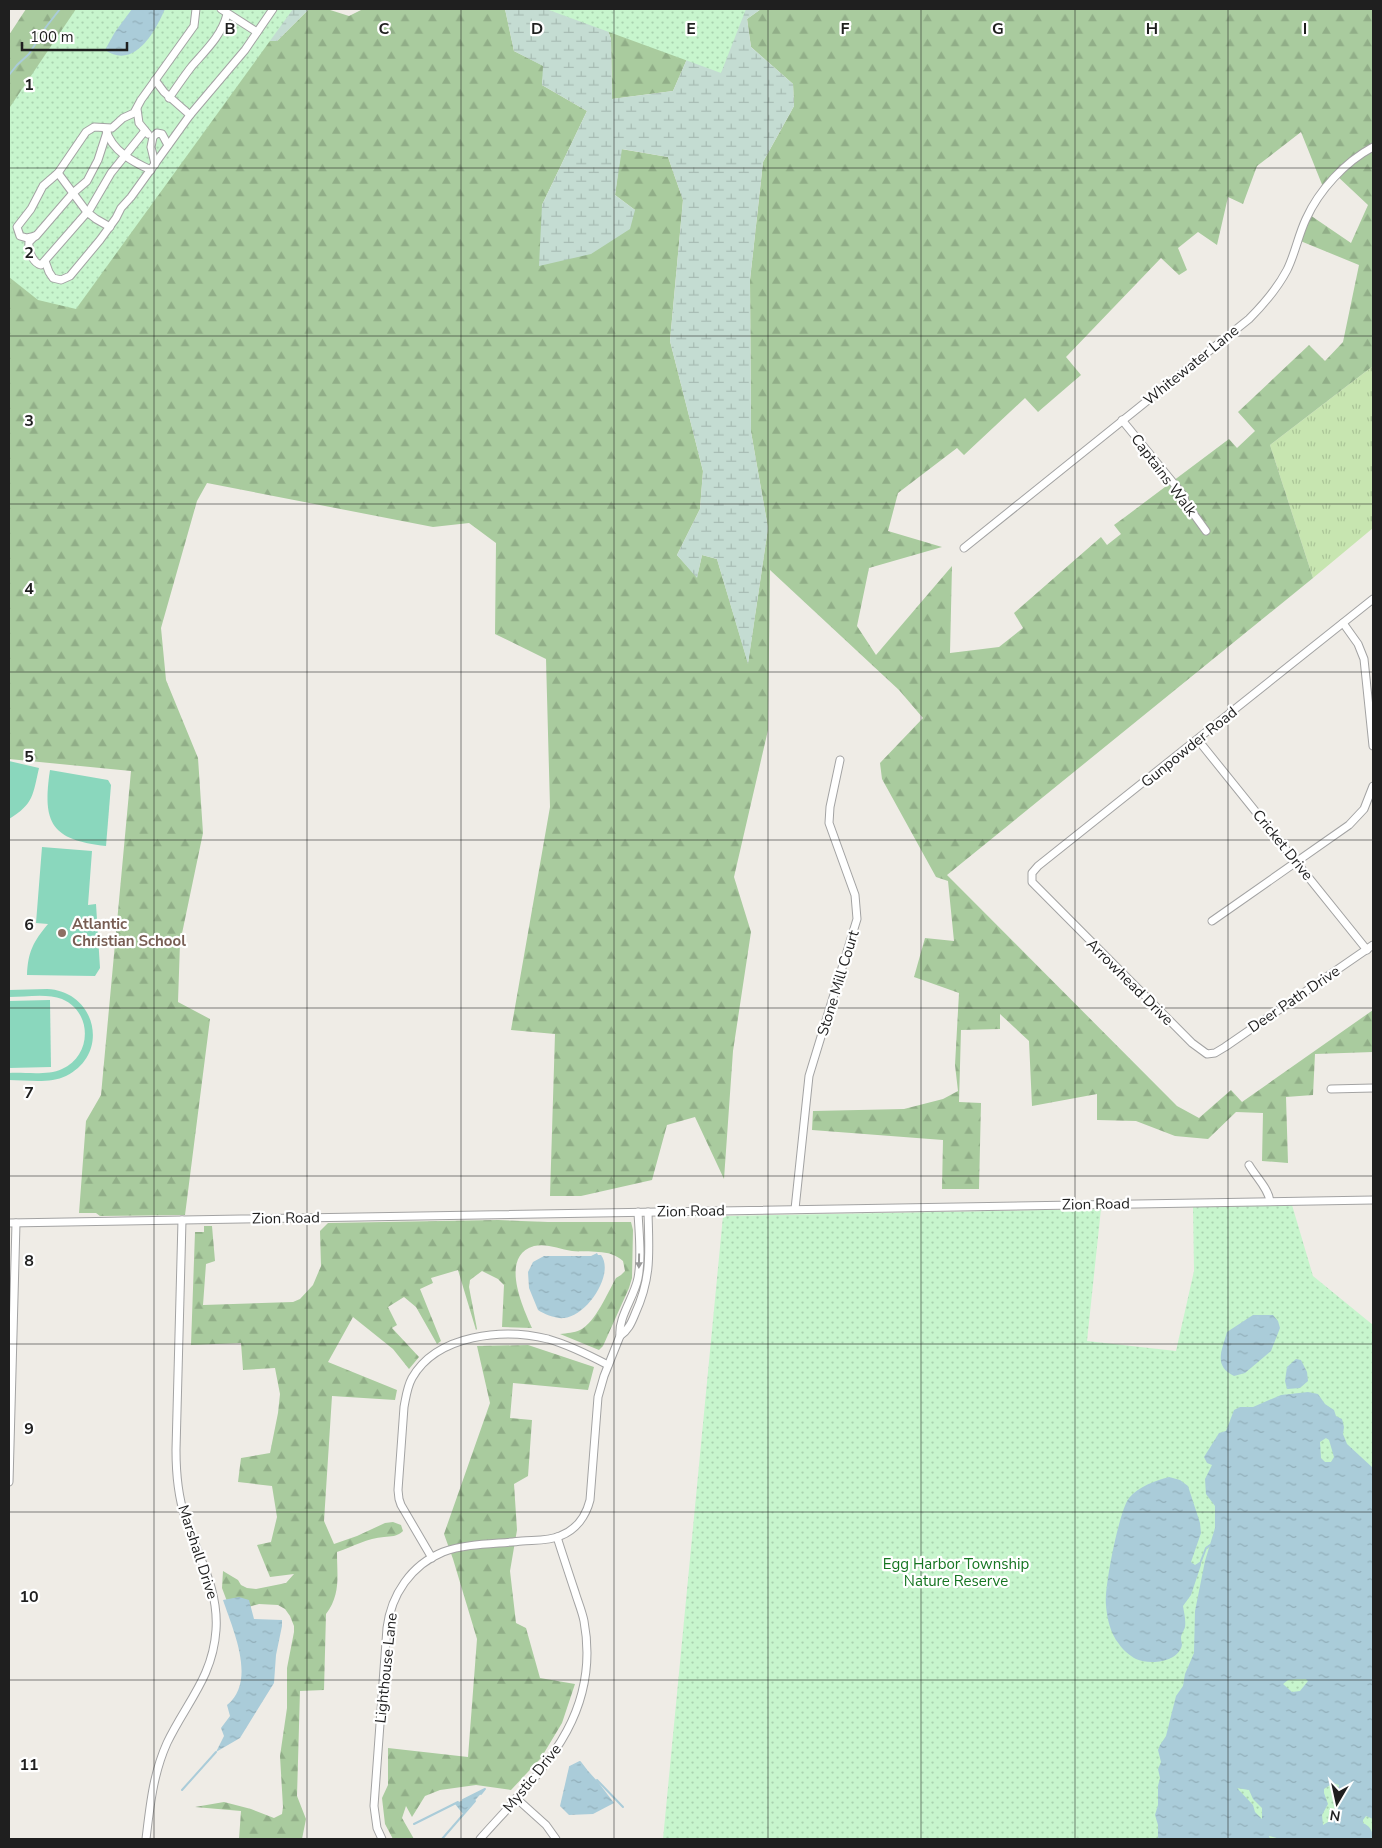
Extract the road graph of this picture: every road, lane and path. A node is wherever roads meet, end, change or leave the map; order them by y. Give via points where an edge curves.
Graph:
1 (196, 9) edge
2 (274, 9) edge
3 (224, 11) edge
4 (257, 32) junction
5 (155, 80) junction
6 (169, 98) junction
7 (136, 109) junction
8 (190, 115) junction
9 (106, 130) junction
10 (144, 132) junction
11 (153, 137) junction
12 (168, 145) junction
13 (1373, 147) edge
14 (124, 155) junction
15 (153, 167) junction
16 (58, 173) junction
17 (73, 193) junction
18 (87, 212) junction
19 (110, 226) junction
20 (36, 236) junction
21 (45, 261) junction
22 (1122, 420) junction
23 (1206, 531) dead end
24 (964, 548) dead end
25 (1373, 599) edge
26 (1343, 623) junction
27 (1198, 740) junction
28 (1373, 746) edge
29 (840, 760) dead end
30 (1373, 786) edge
31 (1298, 863) junction
32 (1050, 901) joint
33 (1212, 922) dead end
34 (1373, 945) edge
35 (1367, 950) junction
36 (1215, 1053) joint
37 (1373, 1088) edge
38 (1331, 1089) dead end
39 (1249, 1165) dead end
40 (1373, 1200) edge
41 (1270, 1201) junction
42 (795, 1209) junction
43 (638, 1212) junction
44 (648, 1212) junction
45 (182, 1220) junction
46 (12, 1223) edge
47 (12, 1285) edge
48 (620, 1336) junction
49 (608, 1365) junction
50 (10, 1392) edge
51 (9, 1482) edge
52 (557, 1537) junction
53 (432, 1558) junction
54 (516, 1798) junction
55 (146, 1839) edge
56 (382, 1839) edge
57 (480, 1839) edge
58 (556, 1839) edge

1 - 5 street via 194,26
2 - 4 street
3 - 4 street
3 - 6 street via 225,22 218,34
4 - 8 street via 246,50
5 - 6 street
5 - 7 street
6 - 8 street
7 - 9 street
7 - 10 street
8 - 12 street
9 - 14 street
9 - 16 street via 94,127 88,130
9 - 17 street via 98,160 88,179
10 - 11 street
10 - 14 street
11 - 12 street via 157,133 162,134
11 - 15 street
12 - 15 street
13 - 22 street, Whitewater Lane via 1346,167 1322,193 1306,219 1286,271 1263,304
14 - 15 street via 135,163
14 - 18 street
15 - 19 street
16 - 17 street
16 - 20 street via 43,186 17,227 21,237
17 - 18 street
17 - 20 street
18 - 19 street
18 - 21 street
19 - 21 street via 65,279 52,277
20 - 21 street via 29,242 29,249 38,264
22 - 23 street, Captains Walk via 1184,496
22 - 24 street, Whitewater Lane
25 - 26 street, Gunpowder Road
26 - 27 street, Gunpowder Road
26 - 28 street via 1364,659
27 - 31 street, Cricket Drive
27 - 32 street, Gunpowder Road via 1038,866 1032,873 1032,882
29 - 42 street, Stone Mill Court via 830,807 830,823 855,895 857,919 809,1076
30 - 31 street via 1358,818
31 - 33 street
31 - 35 street, Cricket Drive
32 - 36 street, Arrowhead Drive via 1192,1043 1207,1054
34 - 35 street, Deer Path Drive
35 - 36 street, Deer Path Drive
37 - 38 street
39 - 41 street via 1268,1192
40 - 41 street, Zion Road
41 - 42 street, Zion Road
42 - 44 street, Zion Road
43 - 44 street, Zion Road
43 - 45 street, Zion Road
43 -> 48 street, Lighthouse Lane via 639,1274 619,1327
44 - 48 street, Lighthouse Lane via 646,1286 628,1330
45 - 46 street, Zion Road
45 - 55 street, Marshall Drive via 177,1481 186,1520 211,1585 216,1607 216,1630 206,1673 160,1759
46 - 47 street
47 - 50 street
48 - 49 street, Lighthouse Lane
49 - 52 street, Lighthouse Lane via 598,1397 589,1503 575,1528
49 - 53 street via 557,1342 509,1335 466,1340 441,1350 424,1363 412,1378 406,1394 398,1490 401,1506
50 - 51 street
52 - 53 street, Lighthouse Lane via 457,1549
52 - 54 street, Mystic Drive via 584,1620 586,1673 568,1732 543,1768
53 - 56 street, Lighthouse Lane via 413,1572 402,1586 388,1622 374,1806
54 - 57 street, Mystic Drive
54 - 58 street via 546,1825

